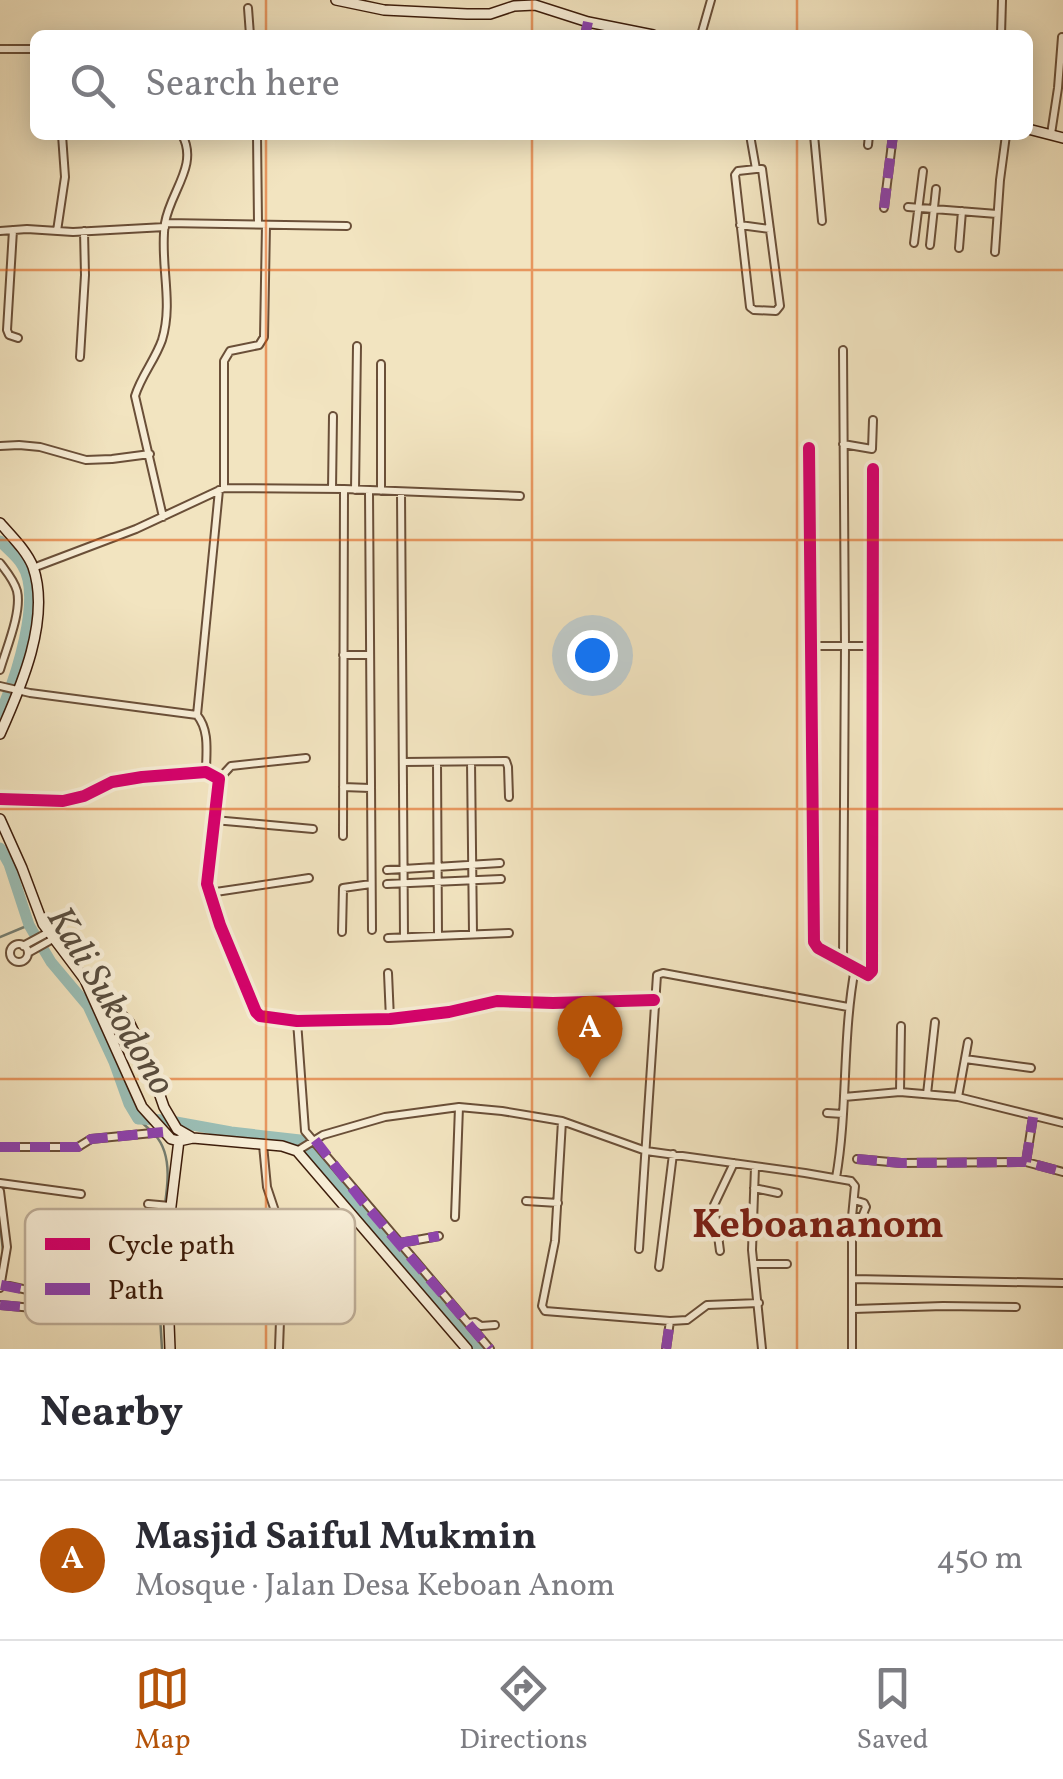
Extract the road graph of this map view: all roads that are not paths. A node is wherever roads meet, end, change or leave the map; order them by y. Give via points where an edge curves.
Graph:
1 (336, 0) edge
2 (711, 0) edge
3 (1002, 0) edge
4 (523, 2) edge
5 (385, 5) edge
6 (248, 8) dead end
7 (588, 22) junction
8 (250, 30) edge
9 (586, 30) edge
10 (628, 30) edge
11 (702, 30) edge
12 (1001, 30) edge
13 (1062, 37) edge
14 (0, 49) edge
15 (30, 49) edge
16 (1033, 130) edge
17 (1051, 134) junction
18 (1063, 138) edge
19 (62, 140) edge
20 (184, 140) edge
21 (257, 140) edge
22 (751, 140) edge
23 (814, 140) edge
24 (868, 140) edge
25 (892, 140) edge
26 (1005, 140) edge
27 (868, 145) dead end
28 (756, 168) junction
29 (923, 170) dead end
30 (936, 189) dead end
31 (908, 207) dead end
32 (884, 208) dead end
33 (918, 208) junction
34 (934, 209) junction
35 (962, 211) junction
36 (997, 214) junction
37 (822, 221) dead end
38 (262, 224) junction
39 (740, 224) junction
40 (165, 225) junction
41 (347, 226) dead end
42 (770, 229) junction
43 (13, 230) junction
44 (0, 231) edge
45 (57, 231) junction
46 (84, 231) junction
47 (914, 243) dead end
48 (930, 245) dead end
49 (959, 248) dead end
50 (994, 252) dead end
51 (18, 338) dead end
52 (357, 346) dead end
53 (843, 350) dead end
54 (80, 357) dead end
55 (381, 364) dead end
56 (333, 416) dead end
57 (873, 420) dead end
58 (0, 446) edge
59 (843, 447) junction
60 (809, 448) dead end
61 (150, 454) junction
62 (872, 469) dead end
63 (332, 487) junction
64 (222, 489) junction
65 (344, 490) junction
66 (356, 490) junction
67 (369, 491) junction
68 (381, 491) junction
69 (401, 492) junction
70 (520, 496) dead end
71 (162, 517) junction
72 (0, 523) edge
73 (0, 563) edge
74 (33, 568) junction
75 (810, 646) junction
76 (845, 646) junction
77 (873, 646) junction
78 (343, 655) junction
79 (370, 655) junction
80 (0, 670) edge
81 (0, 686) edge
82 (17, 691) junction
83 (197, 714) junction
84 (0, 734) edge
85 (306, 758) dead end
86 (403, 762) junction
87 (437, 762) junction
88 (471, 762) junction
89 (206, 772) junction
90 (219, 779) junction
91 (343, 788) junction
92 (370, 788) junction
93 (508, 797) dead end
94 (0, 799) edge
95 (214, 820) junction
96 (1, 824) edge
97 (313, 829) dead end
98 (343, 836) dead end
99 (500, 863) dead end
100 (472, 864) junction
101 (438, 867) junction
102 (404, 869) junction
103 (387, 870) dead end
104 (309, 878) dead end
105 (502, 879) dead end
106 (472, 881) junction
107 (371, 884) junction
108 (387, 884) dead end
109 (438, 884) junction
110 (404, 885) junction
111 (208, 889) junction
112 (372, 930) dead end
113 (342, 932) dead end
114 (510, 933) dead end
115 (473, 934) junction
116 (438, 935) junction
117 (49, 937) junction
118 (404, 937) junction
119 (388, 938) dead end
120 (29, 947) junction
121 (12, 949) junction
122 (0, 956) edge
123 (13, 959) junction
124 (843, 960) junction
125 (855, 968) junction
126 (388, 973) dead end
127 (84, 980) junction
128 (654, 1000) junction
129 (110, 1003) junction
130 (848, 1006) junction
131 (99, 1008) junction
132 (390, 1018) junction
133 (297, 1021) junction
134 (935, 1022) dead end
135 (901, 1026) dead end
136 (968, 1042) dead end
137 (965, 1058) junction
138 (1031, 1068) dead end
139 (900, 1092) junction
140 (927, 1094) junction
141 (844, 1096) junction
142 (958, 1098) junction
143 (459, 1107) junction
144 (165, 1108) junction
145 (827, 1112) dead end
146 (843, 1114) junction
147 (149, 1116) junction
148 (1033, 1117) junction
149 (562, 1121) junction
150 (1063, 1123) edge
151 (157, 1131) junction
152 (178, 1133) junction
153 (262, 1144) junction
154 (305, 1146) junction
155 (0, 1147) edge
156 (646, 1152) junction
157 (673, 1154) junction
158 (856, 1160) dead end
159 (1026, 1162) junction
160 (734, 1164) junction
161 (755, 1167) junction
162 (1063, 1172) edge
163 (836, 1178) junction
164 (0, 1183) edge
165 (754, 1188) junction
166 (0, 1191) edge
167 (778, 1193) dead end
168 (81, 1194) dead end
169 (854, 1200) junction
170 (526, 1201) dead end
171 (558, 1202) junction
172 (148, 1204) dead end
173 (166, 1206) junction
174 (166, 1209) edge
175 (274, 1209) edge
176 (456, 1217) dead end
177 (852, 1217) junction
178 (806, 1228) dead end
179 (438, 1236) dead end
180 (852, 1236) junction
181 (398, 1243) junction
182 (638, 1249) dead end
183 (720, 1250) dead end
184 (754, 1264) junction
185 (787, 1264) dead end
186 (659, 1266) dead end
187 (411, 1270) junction
188 (853, 1279) junction
189 (1063, 1283) edge
190 (0, 1286) edge
191 (25, 1290) edge
192 (759, 1302) junction
193 (0, 1304) edge
194 (25, 1307) edge
195 (1016, 1308) dead end
196 (854, 1309) junction
197 (670, 1321) junction
198 (469, 1323) junction
199 (168, 1324) edge
200 (280, 1324) edge
201 (496, 1326) dead end
202 (170, 1349) edge
203 (279, 1349) edge
204 (468, 1349) edge
205 (490, 1349) edge
206 (666, 1349) edge
207 (762, 1349) edge
208 (852, 1349) edge

1 - 5 main road
2 - 11 street
3 - 12 street
4 - 5 main road via 490,14
4 - 7 main road
6 - 8 street
7 - 9 street
7 - 10 main road
13 - 17 street
14 - 15 street
16 - 17 main road
17 - 18 main road
19 - 45 street
20 - 40 street via 187,166
21 - 38 street
22 - 28 street
23 - 37 street
24 - 27 street
25 - 32 street
26 - 36 street
28 - 39 street via 736,174
28 - 42 street via 762,169
29 - 33 street
30 - 34 street
31 - 33 street
33 - 34 street
33 - 47 street
34 - 35 street
34 - 48 street
35 - 36 street
35 - 49 street
36 - 50 street
38 - 40 street
38 - 41 street
38 - 64 street via 264,337 224,358
39 - 42 street
39 - 42 street via 754,310 780,309
40 - 46 street
40 - 61 street via 166,320 135,396
43 - 44 street
43 - 45 street
43 - 51 street via 7,330
45 - 46 street
46 - 54 street
52 - 66 street
53 - 59 street
55 - 68 street
56 - 63 street
57 - 59 street via 872,449
58 - 61 street via 40,447 86,460
59 - 76 street
60 - 75 street
61 - 71 street
62 - 77 street
63 - 64 street
63 - 65 street
64 - 71 street
64 - 83 street
65 - 66 street
65 - 78 street
66 - 67 street
67 - 68 street
67 - 79 street
68 - 69 street
69 - 70 street
69 - 86 street
71 - 74 street
72 - 74 main road
73 - 80 street via 18,596
74 - 82 main road via 39,615
75 - 76 street
75 - 124 street via 814,942
76 - 77 street
76 - 124 street
77 - 125 street via 872,971
78 - 79 street
78 - 91 street
79 - 92 street
81 - 82 street
82 - 83 street
82 - 84 main road
83 - 89 street via 206,736
85 - 90 street via 231,766
86 - 87 street
86 - 102 street
87 - 88 street
87 - 101 street
88 - 93 street via 507,762
88 - 100 street
89 - 90 street
89 - 94 street via 123,779 63,801
90 - 95 street
91 - 92 street
91 - 98 street
92 - 107 street
95 - 97 street
95 - 111 street
96 - 117 main road
99 - 100 street
100 - 101 street
100 - 106 street
101 - 102 street
101 - 109 street
102 - 103 street
102 - 110 street
104 - 111 street
105 - 106 street
106 - 109 street
106 - 115 street
107 - 112 street
107 - 113 street via 343,888
108 - 110 street
109 - 110 street
109 - 116 street
110 - 118 street
111 - 133 street via 256,1012
114 - 115 street
115 - 116 street
116 - 118 street
117 - 120 street
117 - 127 main road
118 - 119 street
120 - 121 street
120 - 123 street via 22,962
121 - 122 street
121 - 123 street
122 - 123 street
124 - 125 street
125 - 130 street
126 - 132 street
127 - 129 main road
127 - 131 main road
128 - 130 street via 656,978 663,973
128 - 132 street via 497,1002
128 - 156 street
129 - 131 main road
129 - 144 main road via 137,1037
130 - 141 street
131 - 147 main road
132 - 133 street
133 - 154 street
134 - 140 street
135 - 139 street
136 - 137 street
137 - 138 street
137 - 142 street
139 - 140 street
139 - 141 street
140 - 142 street
141 - 146 street
142 - 148 street
143 - 149 street
143 - 154 street via 386,1117
143 - 176 street
144 - 147 main road
144 - 152 main road
145 - 146 street
146 - 163 street
147 - 151 main road
148 - 150 street
148 - 159 street
149 - 156 street
149 - 171 street
151 - 152 main road via 171,1139
151 - 155 street via 92,1139 78,1147
152 - 153 main road
152 - 173 main road
153 - 154 main road
153 - 175 street
154 - 181 street
154 - 187 main road
156 - 157 street
156 - 182 street
157 - 160 street
157 - 186 street
158 - 159 street
159 - 162 street
160 - 161 street
160 - 183 street via 714,1205
161 - 163 street
161 - 165 street
163 - 169 street via 853,1183
164 - 168 street
165 - 167 street
165 - 184 street
166 - 190 street via 7,1246
169 - 177 street
169 - 177 street via 866,1207 862,1217
170 - 171 street
171 - 197 street via 545,1311
172 - 173 street
173 - 174 main road
177 - 180 street
178 - 180 street
179 - 181 street
180 - 188 street
181 - 187 street
184 - 185 street
184 - 192 street
187 - 198 street
187 - 204 main road
188 - 189 street
188 - 196 street
190 - 191 street
192 - 197 street via 707,1306 687,1320
192 - 207 street
193 - 194 street
195 - 196 street
196 - 208 street
197 - 206 street
198 - 201 street
198 - 205 street
199 - 202 main road
200 - 203 street

